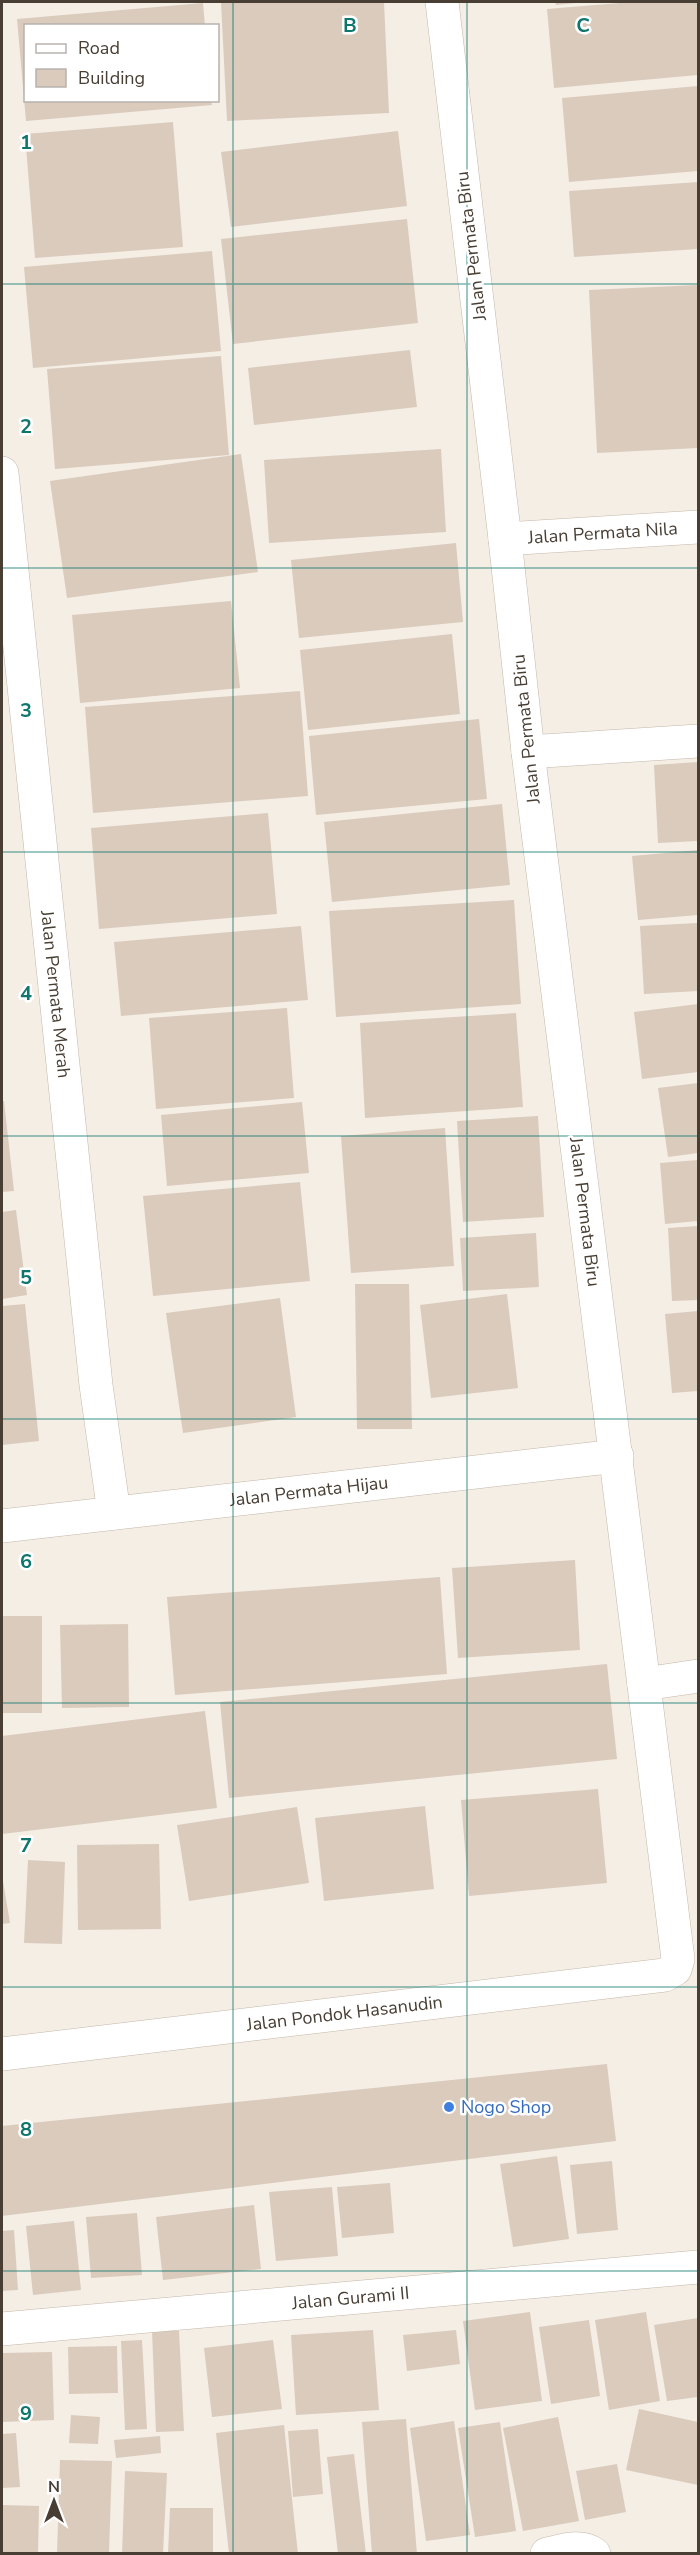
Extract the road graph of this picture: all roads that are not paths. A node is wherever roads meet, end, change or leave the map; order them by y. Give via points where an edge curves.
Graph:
1 (442, 2) edge
2 (2, 473) edge
3 (699, 527) edge
4 (505, 539) junction
5 (699, 741) edge
6 (528, 752) junction
7 (616, 1456) junction
8 (114, 1513) junction
9 (2, 1526) edge
10 (699, 1676) edge
11 (645, 1684) junction
12 (678, 1959) joint
13 (2, 2054) edge
14 (699, 2267) edge
15 (2, 2329) edge
16 (547, 2553) edge
17 (594, 2553) edge

1 - 4 street, Jalan Permata Biru
2 - 8 street, Jalan Permata Merah via 96,1385
3 - 4 street, Jalan Permata Nila
4 - 6 street, Jalan Permata Biru
5 - 6 street
6 - 7 street, Jalan Permata Biru
7 - 8 street, Jalan Permata Hijau
7 - 11 street, Jalan Permata Biru
8 - 9 street, Jalan Permata Hijau
10 - 11 street
11 - 12 street, Jalan Permata Biru
12 - 13 street, Jalan Pondok Hasanudin via 675,1969 665,1975
14 - 15 street, Jalan Gurami II
16 - 17 street via 577,2548

